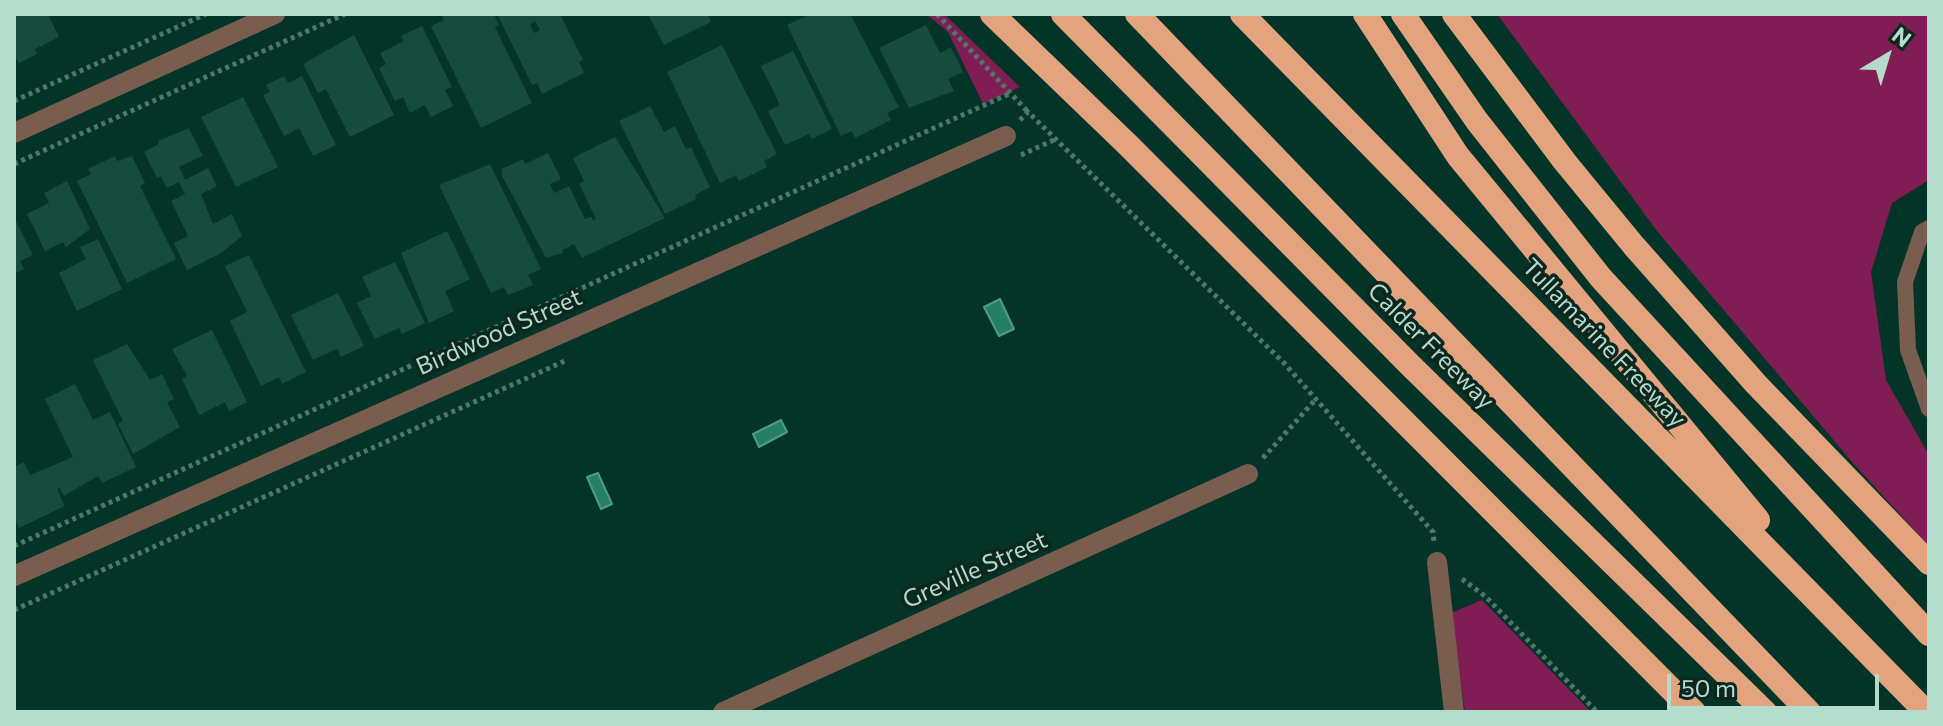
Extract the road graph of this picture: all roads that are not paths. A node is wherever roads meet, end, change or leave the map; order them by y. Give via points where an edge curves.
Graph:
1 (275, 14) edge
2 (992, 14) edge
3 (1063, 14) edge
4 (1137, 14) edge
5 (1242, 14) edge
6 (1365, 14) edge
7 (1403, 14) edge
8 (1454, 14) edge
9 (14, 133) edge
10 (1006, 136) road end
11 (1929, 228) edge
12 (1929, 409) edge
13 (1248, 474) road end
14 (1437, 562) road end
15 (1929, 564) edge
16 (14, 576) edge
17 (1929, 634) edge
18 (1858, 642) junction
19 (723, 712) edge
20 (1454, 712) edge
21 (1694, 712) edge
22 (1765, 712) edge
23 (1809, 712) edge
24 (1926, 712) edge

1 - 9 street
2 - 21 highway
3 - 22 highway, Calder Freeway via 1410,365
4 - 23 highway
5 - 18 highway, Tullamarine Freeway
6 - 18 highway via 1458,156
7 - 17 highway via 1477,121 1601,278
8 - 15 highway via 1634,246 1756,384
10 - 16 street, Birdwood Street
11 - 12 lane via 1922,232 1905,282 1908,350
13 - 19 street, Greville Street
14 - 20 street
18 - 24 highway, Tullamarine Freeway

